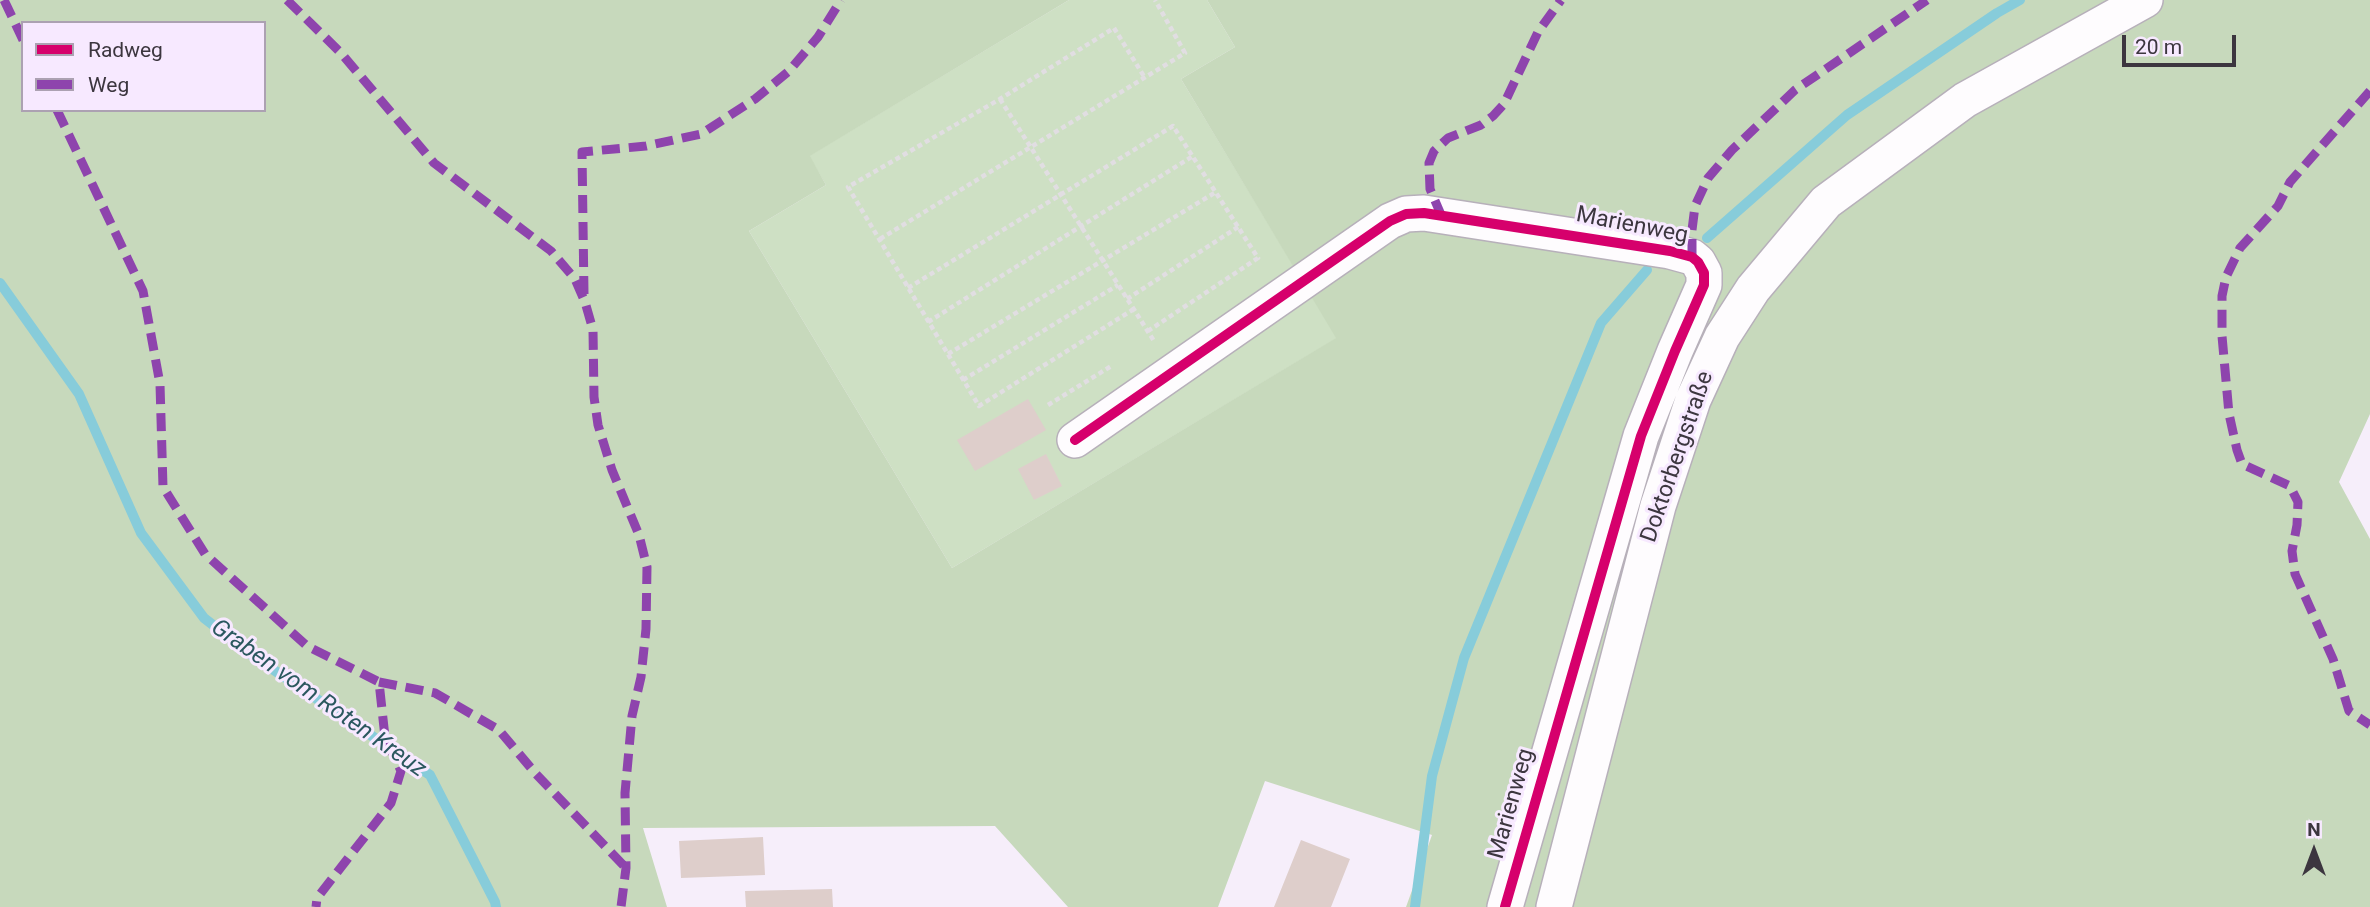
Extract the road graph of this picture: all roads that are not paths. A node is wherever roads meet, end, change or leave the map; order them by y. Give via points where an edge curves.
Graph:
1 (2145, 0) edge
2 (1076, 440) dead end
3 (1505, 907) edge
4 (1554, 907) edge

1 - 4 street, Doktorbergstraße via 1965,100 1825,202 1753,289 1722,337 1693,400 1658,506
2 - 3 street, Marienweg via 1406,214 1670,251 1692,257 1701,265 1704,285 1641,436

